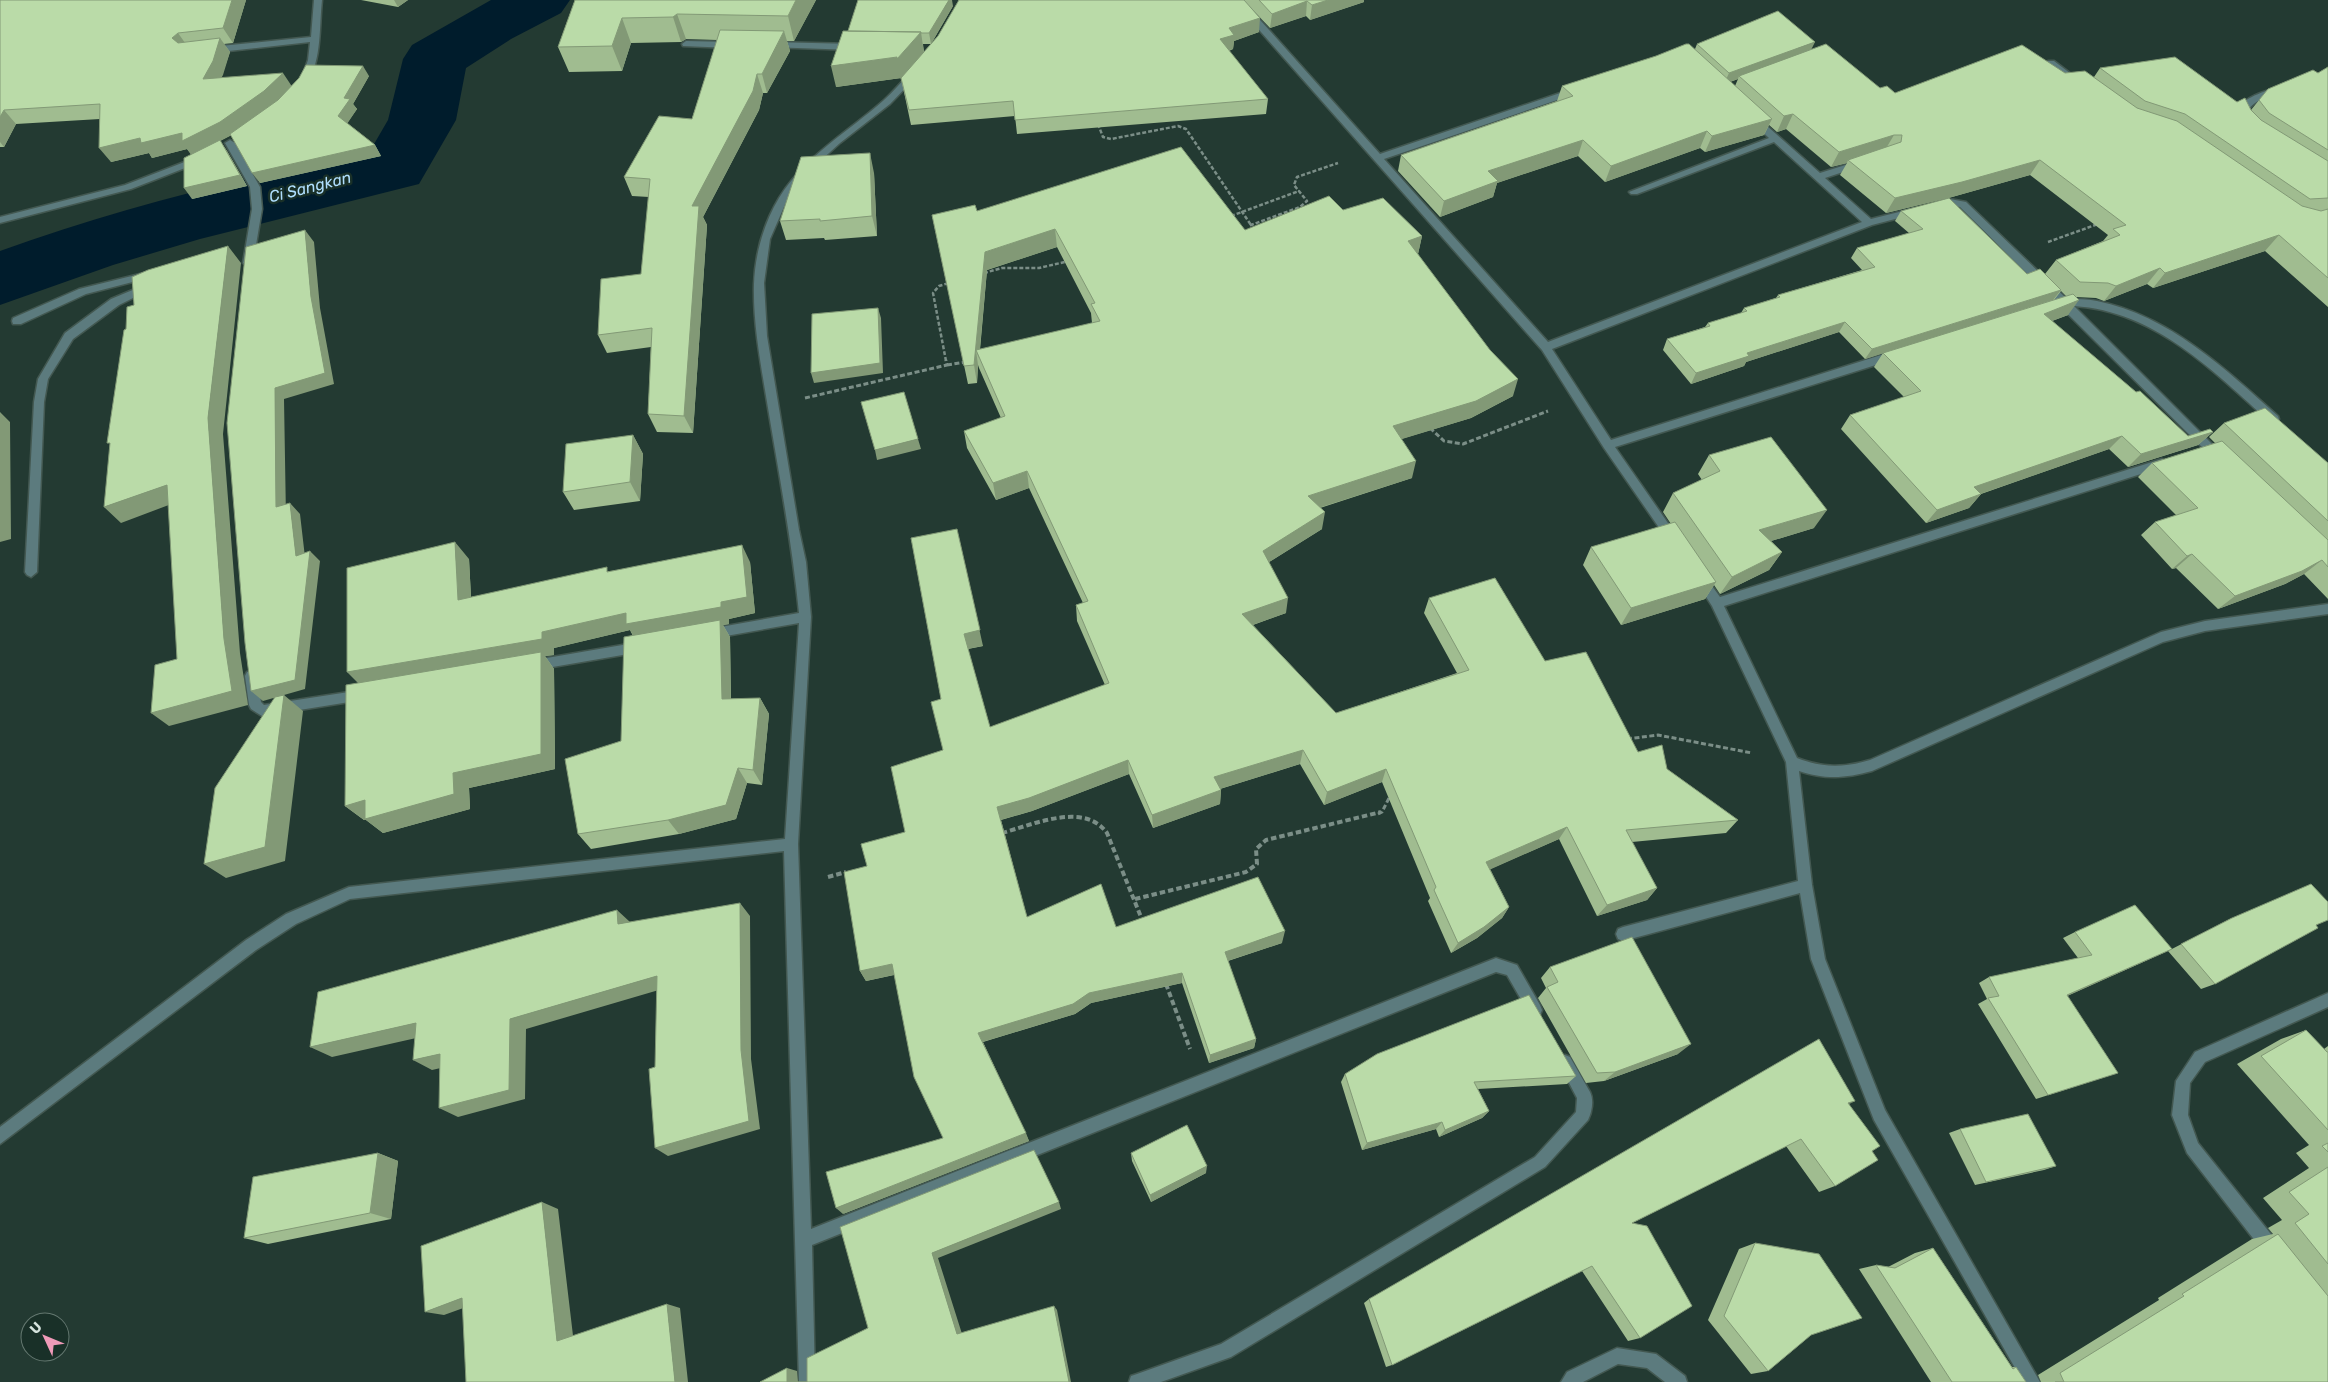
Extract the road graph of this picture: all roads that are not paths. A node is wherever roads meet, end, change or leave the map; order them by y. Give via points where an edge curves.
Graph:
1 (318, 0) edge
2 (1246, 9) edge
3 (316, 39) junction
4 (686, 44) edge
5 (736, 45) edge
6 (766, 45) edge
7 (865, 48) edge
8 (197, 51) edge
9 (2051, 63) edge
10 (918, 69) edge
11 (1588, 86) edge
12 (2285, 87) edge
13 (298, 89) edge
14 (2090, 91) edge
15 (1749, 114) edge
16 (2248, 128) edge
17 (1775, 139) junction
18 (230, 143) edge
19 (1376, 155) junction
20 (206, 157) edge
21 (1871, 159) edge
22 (1818, 177) junction
23 (1634, 192) dead end
24 (0, 220) edge
25 (1869, 223) junction
26 (247, 271) edge
27 (2059, 303) junction
28 (17, 321) dead end
29 (1546, 347) junction
30 (1902, 352) edge
31 (2286, 430) edge
32 (1608, 445) junction
33 (2172, 460) edge
34 (2231, 468) edge
35 (1679, 548) edge
36 (31, 572) dead end
37 (1695, 572) edge
38 (1717, 603) junction
39 (2328, 609) edge
40 (805, 617) junction
41 (698, 636) edge
42 (649, 645) edge
43 (249, 662) edge
44 (522, 668) edge
45 (376, 693) edge
46 (1792, 762) junction
47 (790, 844) junction
48 (1805, 885) junction
49 (1623, 934) dead end
50 (2328, 1000) edge
51 (1541, 1020) edge
52 (1556, 1046) edge
53 (0, 1136) edge
54 (804, 1240) junction
55 (2285, 1264) edge
56 (1175, 1375) edge
57 (807, 1382) edge
58 (1138, 1382) edge
59 (1569, 1382) edge
60 (1680, 1382) edge
61 (2032, 1382) edge

1 - 3 street
2 - 19 street
3 - 8 street
3 - 13 street via 311,67
4 - 5 street
6 - 7 street
9 - 14 street
10 - 40 street via 887,102 803,172 783,199 765,240 759,283 762,336 800,562
11 - 19 street
12 - 16 street via 2251,101 2243,108 2239,115
15 - 17 street
17 - 22 street
17 - 23 street
18 - 26 street via 255,188 257,209 244,254
19 - 29 street
20 - 24 street via 128,187
21 - 22 street
22 - 25 street
25 - 27 street via 1950,202 1963,204 2016,254
25 - 29 street
27 - 31 street via 2096,304 2154,324 2208,360
27 - 34 street via 2205,450
28 - 36 street via 83,291 155,278 69,336 43,379 39,402
29 - 32 street
30 - 32 street
32 - 35 street
33 - 38 street
37 - 38 street
38 - 46 street
39 - 46 street via 2205,626 2161,637 1852,771 1816,772
40 - 41 street
40 - 47 street
42 - 44 street
43 - 45 street via 255,705 262,711
46 - 48 street
47 - 53 street via 349,893 291,918 251,945
47 - 54 street
48 - 49 street
48 - 61 street via 1818,959 1879,1115
50 - 55 street via 2200,1057 2183,1081 2180,1115 2192,1148
51 - 54 street via 1512,970 1496,965
52 - 56 street via 1585,1097 1583,1115 1540,1162 1225,1350
54 - 57 street
56 - 58 street
59 - 60 street via 1617,1356 1650,1360

